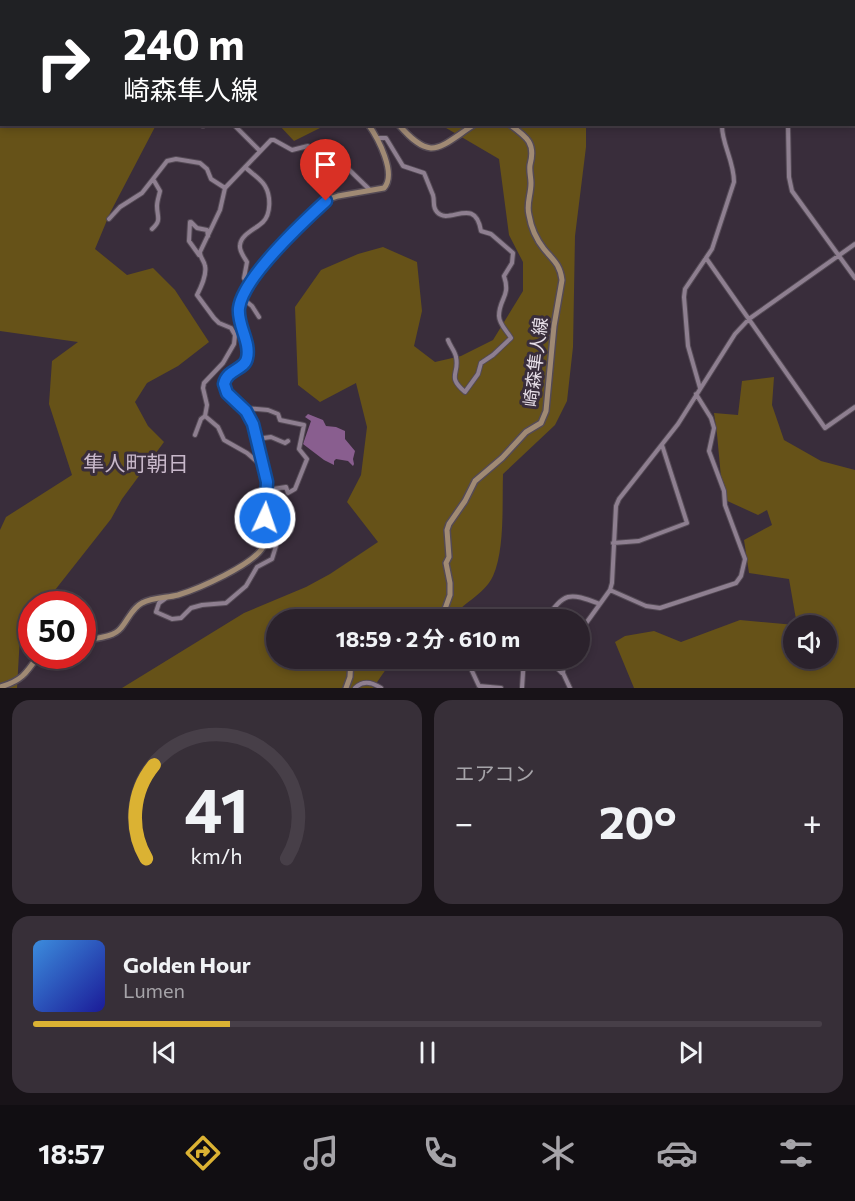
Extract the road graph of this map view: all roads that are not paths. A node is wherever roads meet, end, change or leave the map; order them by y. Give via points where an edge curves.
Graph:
1 (235, 126) edge
2 (369, 126) edge
3 (400, 126) edge
4 (472, 126) edge
5 (513, 126) edge
6 (722, 126) edge
7 (788, 126) edge
8 (377, 138) junction
9 (260, 151) junction
10 (245, 167) junction
11 (153, 179) junction
12 (225, 188) junction
13 (370, 191) junction
14 (109, 219) dead end
15 (152, 229) dead end
16 (208, 236) junction
17 (855, 244) edge
18 (200, 256) junction
19 (839, 256) junction
20 (706, 258) junction
21 (855, 278) edge
22 (249, 286) junction
23 (242, 298) junction
24 (259, 317) dead end
25 (749, 319) junction
26 (448, 340) dead end
27 (700, 388) junction
28 (696, 394) junction
29 (855, 407) edge
30 (243, 408) junction
31 (205, 416) junction
32 (195, 435) dead end
33 (257, 439) junction
34 (288, 441) dead end
35 (662, 445) junction
36 (263, 467) junction
37 (267, 490) junction
38 (264, 534) junction
39 (613, 543) junction
40 (610, 590) junction
41 (166, 597) junction
42 (600, 604) junction
43 (445, 609) edge
44 (553, 609) edge
45 (590, 618) edge
46 (96, 638) edge
47 (29, 669) edge
48 (350, 669) edge
49 (471, 669) edge
50 (523, 669) edge
51 (559, 669) edge
52 (563, 669) edge
53 (563, 673) junction
54 (0, 687) edge
55 (346, 688) edge
56 (355, 688) edge
57 (381, 688) edge
58 (501, 688) edge
59 (522, 688) edge
60 (570, 688) edge

1 - 9 street
2 - 8 main road
3 - 4 main road via 414,142 433,149
5 - 43 main road, 崎森隼人線 via 532,146 527,206 540,243 557,261 562,280 546,411 541,423 526,432 476,481 449,525 446,563 450,594
6 - 20 street via 734,182
7 - 19 street via 792,191
8 - 13 main road via 390,178 384,188
8 - 26 street via 386,138 403,166 424,173 436,212 474,216 481,231 491,234 513,253 504,276 508,287 499,316 511,338 481,363 465,392 455,382 457,359
9 - 10 street
9 - 13 street via 274,140 292,150 308,146 324,160 338,159
10 - 12 street
10 - 22 street via 265,185 269,205 267,216 240,242 247,262 244,278
11 - 12 street via 167,161 180,159 205,165 211,179
11 - 14 street
11 - 15 street via 160,191 158,222
12 - 16 street
13 - 22 main road via 326,201 264,264
16 - 18 street
16 - 18 street via 207,230 190,222 189,241
17 - 19 street
18 - 31 street via 205,266 197,295 219,323 231,328 236,340 223,363 204,383
19 - 21 street
19 - 25 street
20 - 25 street
20 - 27 street via 685,289 684,297 688,346
22 - 23 main road
23 - 24 street
23 - 30 main road via 239,316 247,359 228,375 224,384 227,393
25 - 27 street
25 - 29 street via 825,428
27 - 28 street
28 - 35 street
28 - 40 street via 714,428 710,451 724,491 724,505 745,559 741,576 736,583 660,608
30 - 33 main road
30 - 37 street via 268,410 278,414 280,420 304,425 299,448 307,459 295,489 288,493 286,487
31 - 32 street
31 - 36 street via 218,427 224,440
33 - 34 street
33 - 36 main road
35 - 39 street via 616,506
35 - 39 street via 687,523 639,541
36 - 37 main road
37 - 38 main road
38 - 41 main road via 263,547 250,559 213,581
38 - 41 street via 275,542 275,554 257,567 233,599 191,608 181,618 172,619 156,612
39 - 40 street
40 - 42 street
41 - 46 main road via 141,603 121,629
42 - 44 street via 566,597
42 - 45 street
47 - 54 main road via 22,678
48 - 55 main road
49 - 58 street via 479,686
50 - 59 street
51 - 53 street
52 - 53 street
53 - 60 street
56 - 57 street via 365,682

